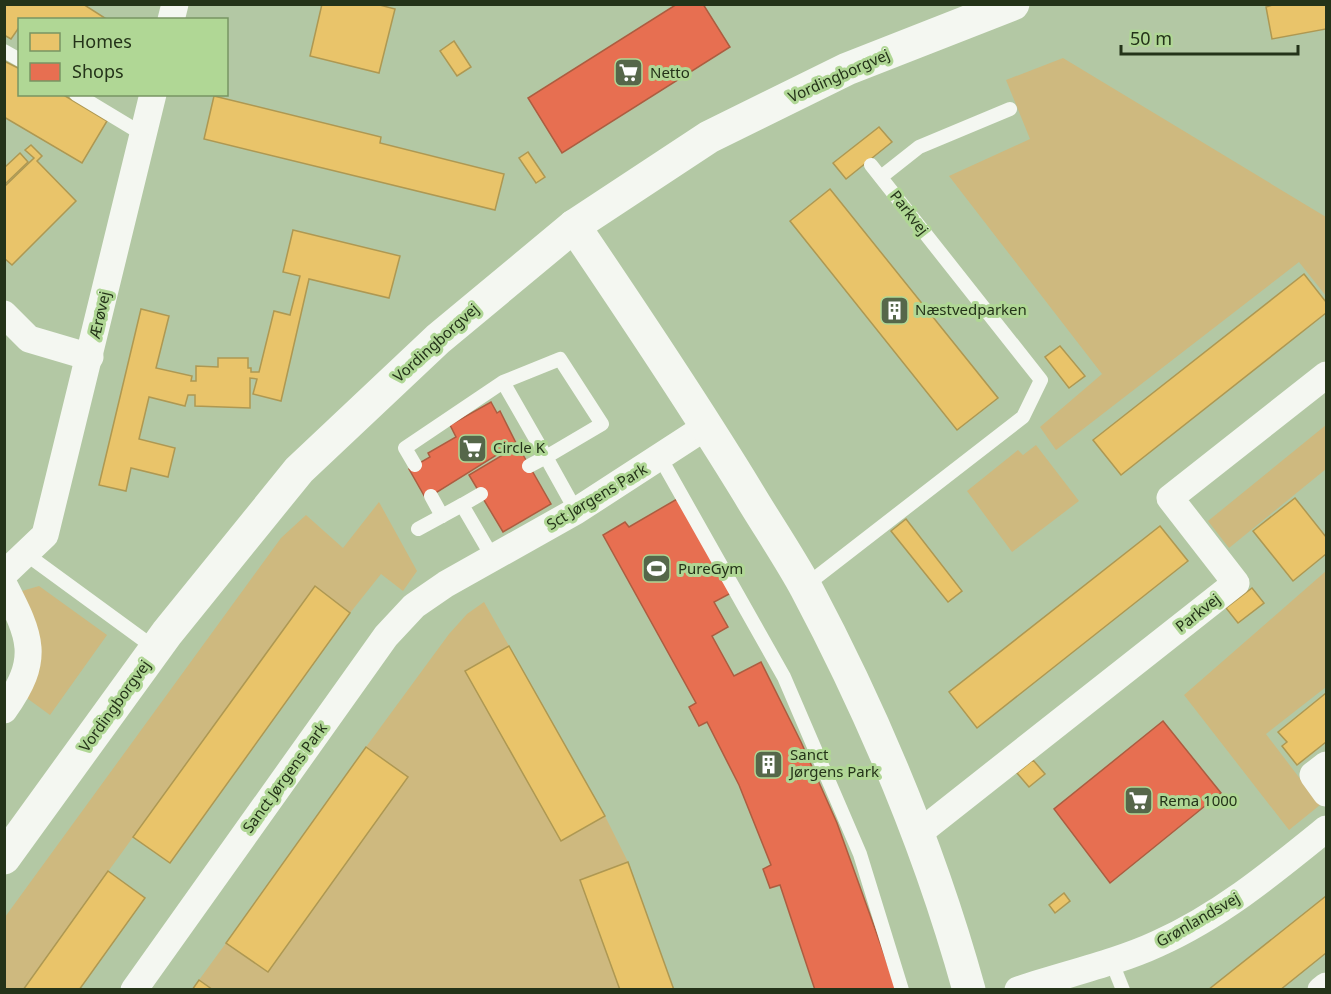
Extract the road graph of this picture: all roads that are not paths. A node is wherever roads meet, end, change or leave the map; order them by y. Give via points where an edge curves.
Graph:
1 (1013, 4) edge
2 (4, 51) edge
3 (18, 59) edge
4 (79, 96) edge
5 (153, 96) edge
6 (1010, 109) dead end
7 (144, 135) junction
8 (871, 165) dead end
9 (880, 177) junction
10 (574, 226) junction
11 (4, 314) edge
12 (90, 357) junction
13 (1326, 375) edge
14 (503, 382) junction
15 (707, 426) junction
16 (546, 457) junction
17 (661, 459) junction
18 (415, 465) dead end
19 (530, 466) dead end
20 (481, 494) dead end
21 (431, 495) dead end
22 (462, 505) junction
23 (576, 511) junction
24 (442, 516) junction
25 (418, 529) dead end
26 (35, 545) junction
27 (488, 561) junction
28 (4, 574) edge
29 (4, 585) edge
30 (805, 586) junction
31 (156, 650) junction
32 (4, 710) edge
33 (1326, 765) edge
34 (1326, 793) edge
35 (1326, 829) edge
36 (919, 833) junction
37 (4, 858) edge
38 (1111, 960) junction
39 (1326, 986) edge
40 (134, 990) edge
41 (902, 990) edge
42 (969, 990) edge
43 (1018, 990) edge
44 (1123, 990) edge
45 (1321, 990) edge

1 - 10 street, Vordingborgvej via 847,69 709,137
2 - 3 lane
4 - 7 lane
5 - 7 street, Ærøvej
6 - 9 lane via 919,147
7 - 12 street, Ærøvej
8 - 9 lane, Parkvej
9 - 30 lane, Parkvej via 1041,380 1023,417
10 - 15 street
10 - 31 street, Vordingborgvej via 438,339 299,470
11 - 12 street via 29,339
12 - 26 street, Ærøvej
13 - 36 street, Parkvej via 1170,498 1236,583
14 - 16 lane
14 - 16 lane via 560,359 602,424
14 - 18 lane via 405,448
15 - 17 street, Sct Jørgens Park
15 - 30 street
16 - 19 lane
16 - 23 lane
17 - 23 street, Sct Jørgens Park
17 - 41 lane via 784,677 860,854
20 - 22 lane
21 - 24 lane
22 - 24 lane
22 - 27 lane
23 - 27 street, Sct Jørgens Park
24 - 25 lane
26 - 28 street
26 - 31 lane
27 - 40 street, Sanct Jørgens Park via 414,606 386,636
29 - 32 street via 23,621 28,646 26,674
30 - 36 street via 863,703
31 - 37 street, Vordingborgvej
33 - 34 street via 1313,776
35 - 38 street, Grønlandsvej via 1216,913 1156,945
36 - 42 street
38 - 43 street, Grønlandsvej
38 - 44 lane
39 - 45 street

